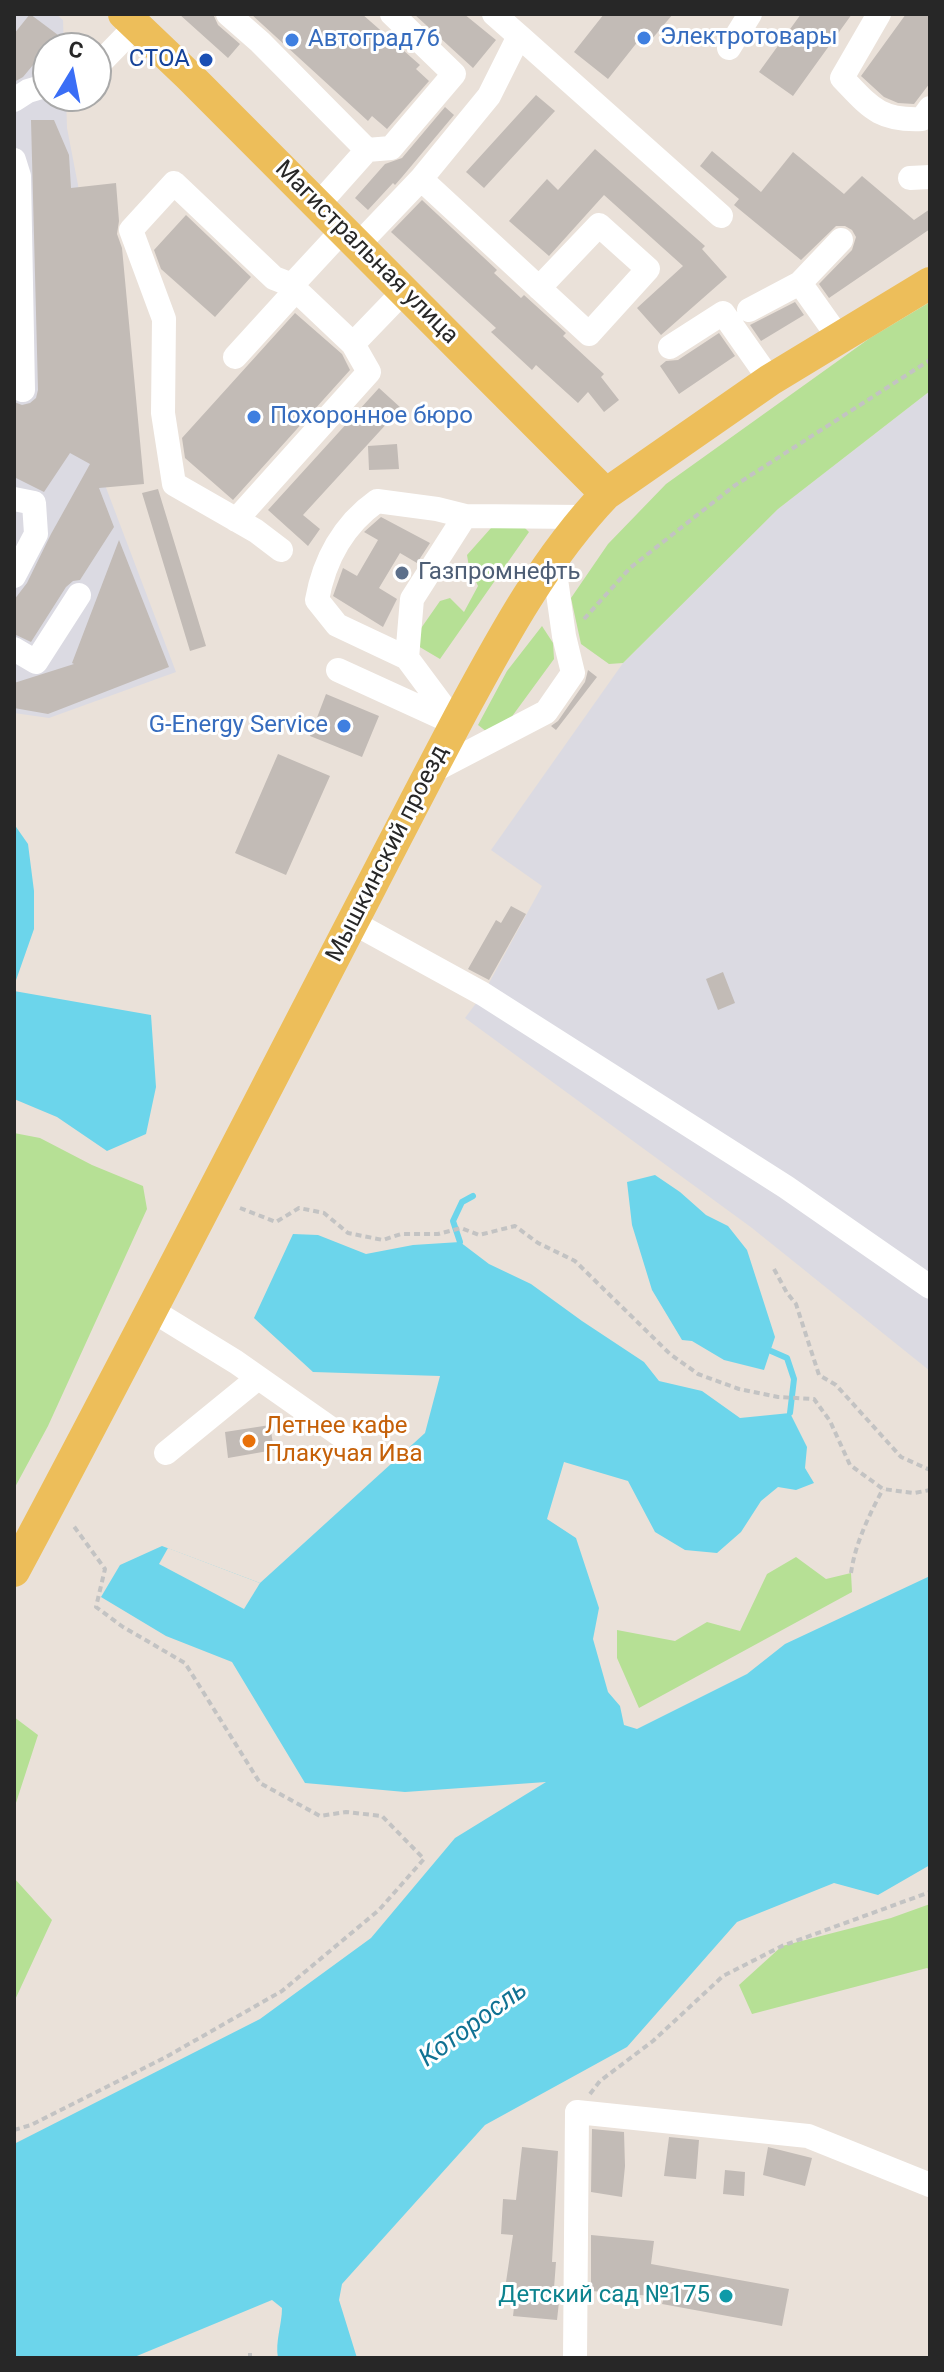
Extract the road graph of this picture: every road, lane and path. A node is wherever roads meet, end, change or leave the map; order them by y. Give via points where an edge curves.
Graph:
1 (228, 14) edge
2 (392, 14) edge
3 (494, 14) edge
4 (750, 14) edge
5 (879, 14) edge
6 (130, 20) edge
7 (519, 36) junction
8 (112, 45) edge
9 (729, 48) dead end
10 (927, 116) edge
11 (367, 150) junction
12 (14, 160) edge
13 (421, 179) junction
14 (318, 205) junction
15 (721, 216) dead end
16 (350, 238) junction
17 (841, 240) dead end
18 (800, 283) junction
19 (930, 283) edge
20 (294, 288) junction
21 (539, 288) junction
22 (404, 291) junction
23 (749, 310) dead end
24 (839, 338) junction
25 (353, 344) junction
26 (670, 347) dead end
27 (235, 357) dead end
28 (930, 360) edge
29 (770, 380) junction
30 (23, 390) dead end
31 (14, 499) edge
32 (595, 506) junction
33 (465, 516) junction
34 (236, 520) junction
35 (281, 550) dead end
36 (553, 558) junction
37 (14, 576) edge
38 (79, 595) dead end
39 (564, 636) junction
40 (14, 649) edge
41 (407, 658) junction
42 (338, 670) dead end
43 (456, 724) junction
44 (429, 773) junction
45 (352, 922) junction
46 (240, 1208) dead end
47 (774, 1269) dead end
48 (930, 1287) edge
49 (153, 1311) junction
50 (258, 1378) junction
51 (350, 1442) dead end
52 (166, 1453) dead end
53 (930, 1470) edge
54 (883, 1489) junction
55 (930, 1490) edge
56 (73, 1525) dead end
57 (14, 1571) edge
58 (851, 1573) dead end
59 (930, 1892) edge
60 (577, 2112) junction
61 (14, 2130) edge
62 (930, 2185) edge
63 (575, 2358) edge

1 - 11 street
2 - 11 street via 454,74 391,148
3 - 7 street
4 - 9 street
5 - 10 street via 842,78 873,110 903,120
6 - 8 street
6 - 14 main road, Магистральная улица
7 - 13 street via 489,96
7 - 15 street
11 - 14 street
12 - 30 street via 19,176
13 - 16 street
13 - 21 street
14 - 16 main road, Магистральная улица
16 - 20 street
16 - 22 main road, Магистральная улица
17 - 18 street
18 - 23 street
18 - 24 street
19 - 24 main road, Мышкинский проезд
20 - 25 street
20 - 27 street
20 - 34 street via 274,278 174,183 131,230 164,319 163,413 174,484
21 - 21 street via 589,334 648,269 599,225
22 - 25 street
22 - 32 main road, Магистральная улица
24 - 29 main road, Мышкинский проезд
25 - 34 street via 369,372
26 - 29 street via 723,313
28 - 39 path via 734,486 630,568 594,611
29 - 32 main road, Мышкинский проезд
31 - 37 street via 34,503 36,534
32 - 33 street
32 - 36 main road, Мышкинский проезд
33 - 41 street via 412,599
33 - 41 street via 377,501 345,532 323,570 317,600 337,625
34 - 35 street
36 - 39 street
36 - 43 main road, Мышкинский проезд via 504,633
38 - 40 street via 36,662
39 - 44 street via 573,673 546,712
41 - 43 street
42 - 43 street
43 - 44 main road, Мышкинский проезд
44 - 45 main road, Мышкинский проезд
45 - 48 street via 483,994 786,1187
45 - 49 main road, Мышкинский проезд
46 - 54 path via 276,1222 299,1208 324,1213 348,1233 383,1240 461,1228 479,1235 515,1226 575,1261 670,1354 698,1374 739,1389 814,1399 850,1465
47 - 53 path via 796,1304 819,1375 836,1385 901,1457
49 - 50 street
49 - 57 main road, Мышкинский проезд
50 - 51 street
50 - 52 street
54 - 55 path
54 - 58 path
56 - 61 path via 105,1569 96,1607 185,1663 260,1783 320,1816 382,1816 424,1859 379,1910 282,1991 166,2057
59 - 60 path via 782,1946 723,1976 600,2081
60 - 62 street via 808,2136
60 - 63 street

